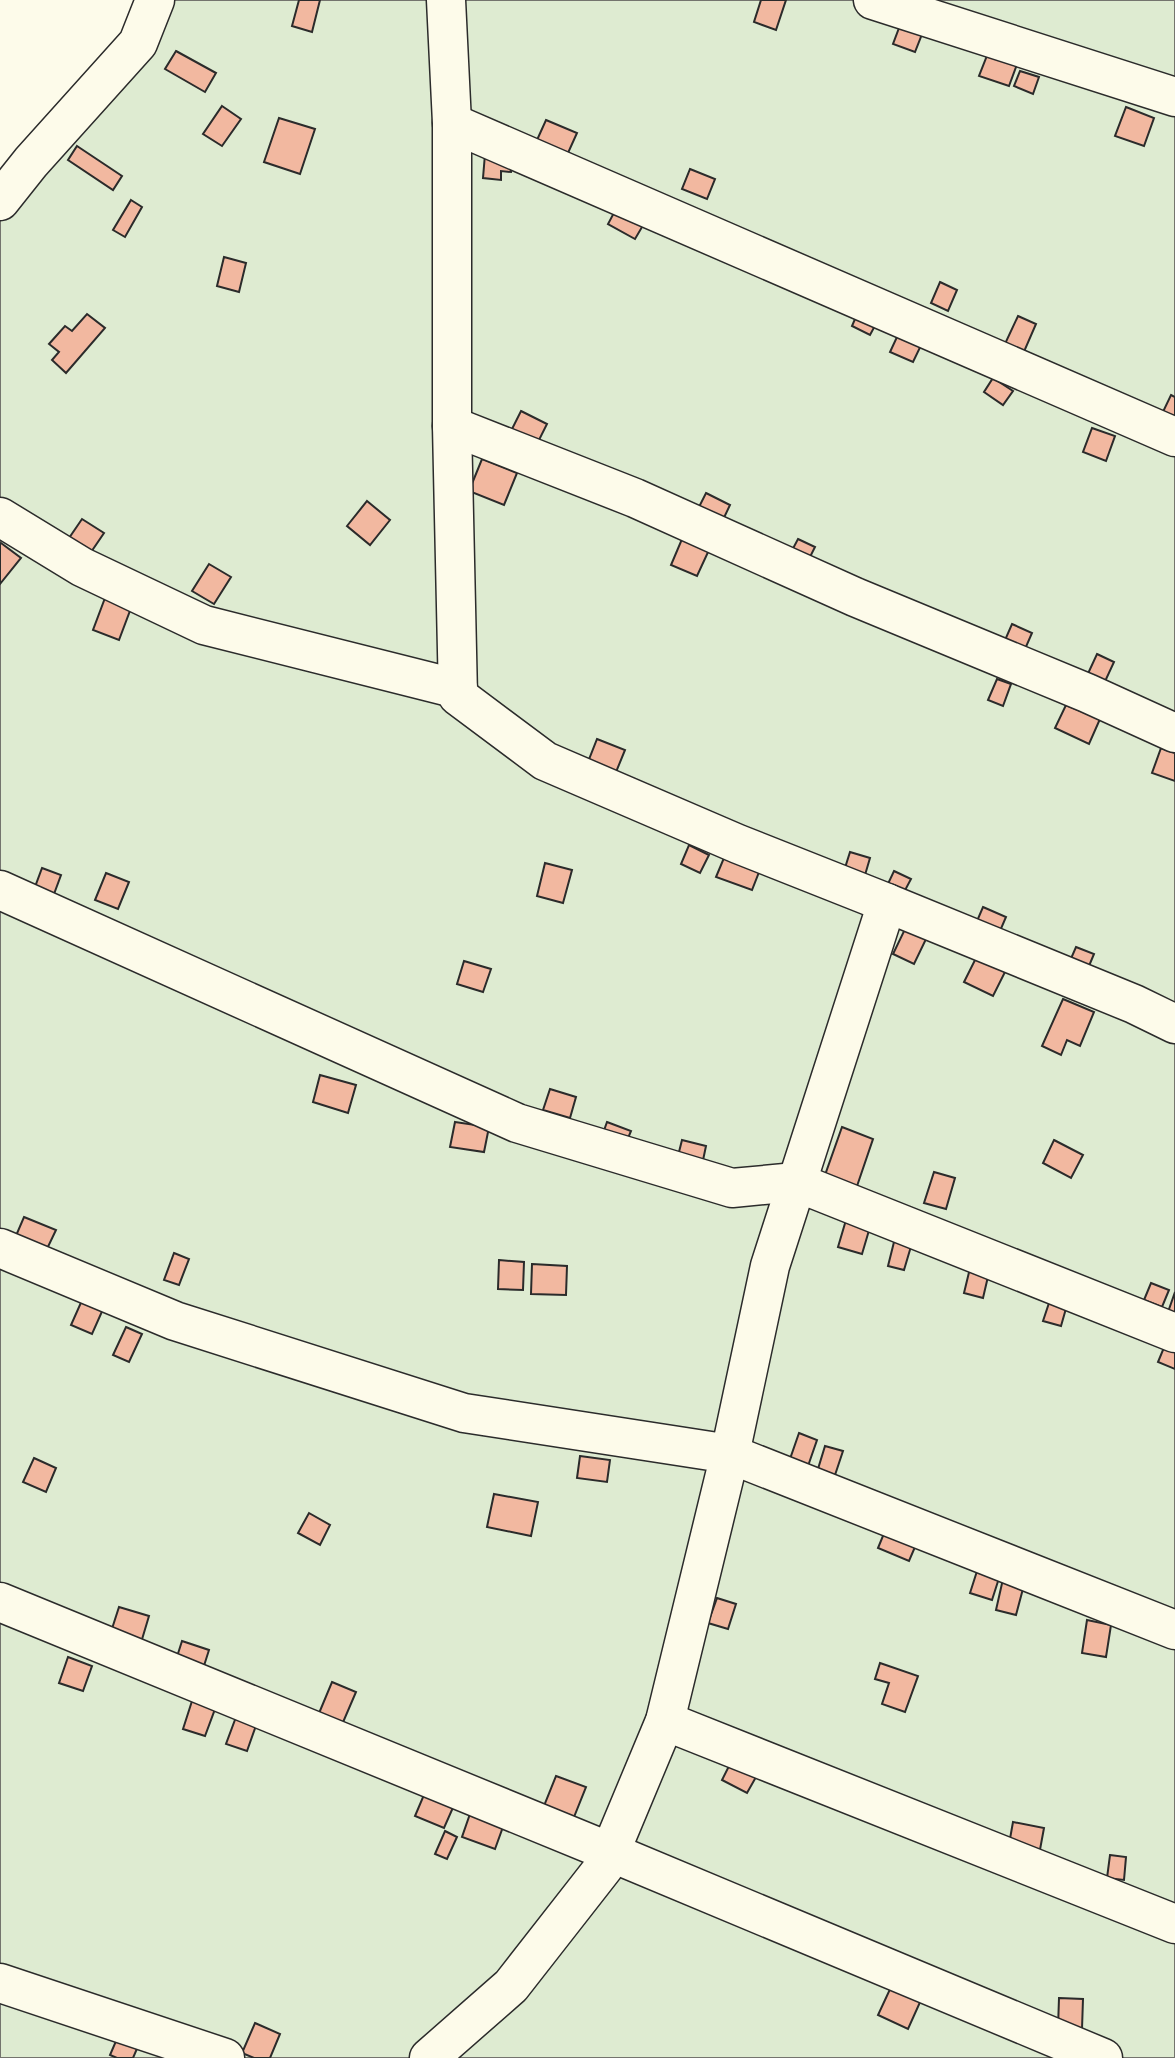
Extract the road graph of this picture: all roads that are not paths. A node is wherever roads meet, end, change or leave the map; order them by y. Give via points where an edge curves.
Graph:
1 (155, 0) edge
2 (446, 0) edge
3 (873, 0) edge
4 (1175, 97) edge
5 (452, 123) junction
6 (0, 201) edge
7 (452, 426) junction
8 (1175, 437) edge
9 (0, 517) edge
10 (458, 689) junction
11 (1175, 733) edge
12 (0, 890) edge
13 (887, 903) junction
14 (1175, 1024) edge
15 (796, 1182) junction
16 (0, 1248) edge
17 (1175, 1333) edge
18 (730, 1454) junction
19 (0, 1602) edge
20 (1175, 1630) edge
21 (665, 1721) junction
22 (610, 1852) junction
23 (1175, 1924) edge
24 (0, 1983) edge
25 (225, 2058) edge
26 (429, 2058) edge
27 (1103, 2058) edge

1 - 6 lane via 138,43
2 - 5 lane
3 - 4 lane
5 - 7 lane
5 - 8 lane
7 - 10 lane
7 - 11 lane via 635,498
9 - 10 lane via 82,567 204,625
10 - 13 lane via 458,696 545,761
12 - 15 lane via 517,1123 732,1188
13 - 14 lane
13 - 15 lane
15 - 17 lane
15 - 18 lane via 770,1266
16 - 18 lane via 175,1321 464,1413
18 - 20 lane
18 - 21 lane
19 - 22 lane
21 - 22 lane
21 - 23 lane
22 - 26 lane via 604,1867 511,1986
22 - 27 lane
24 - 25 lane

